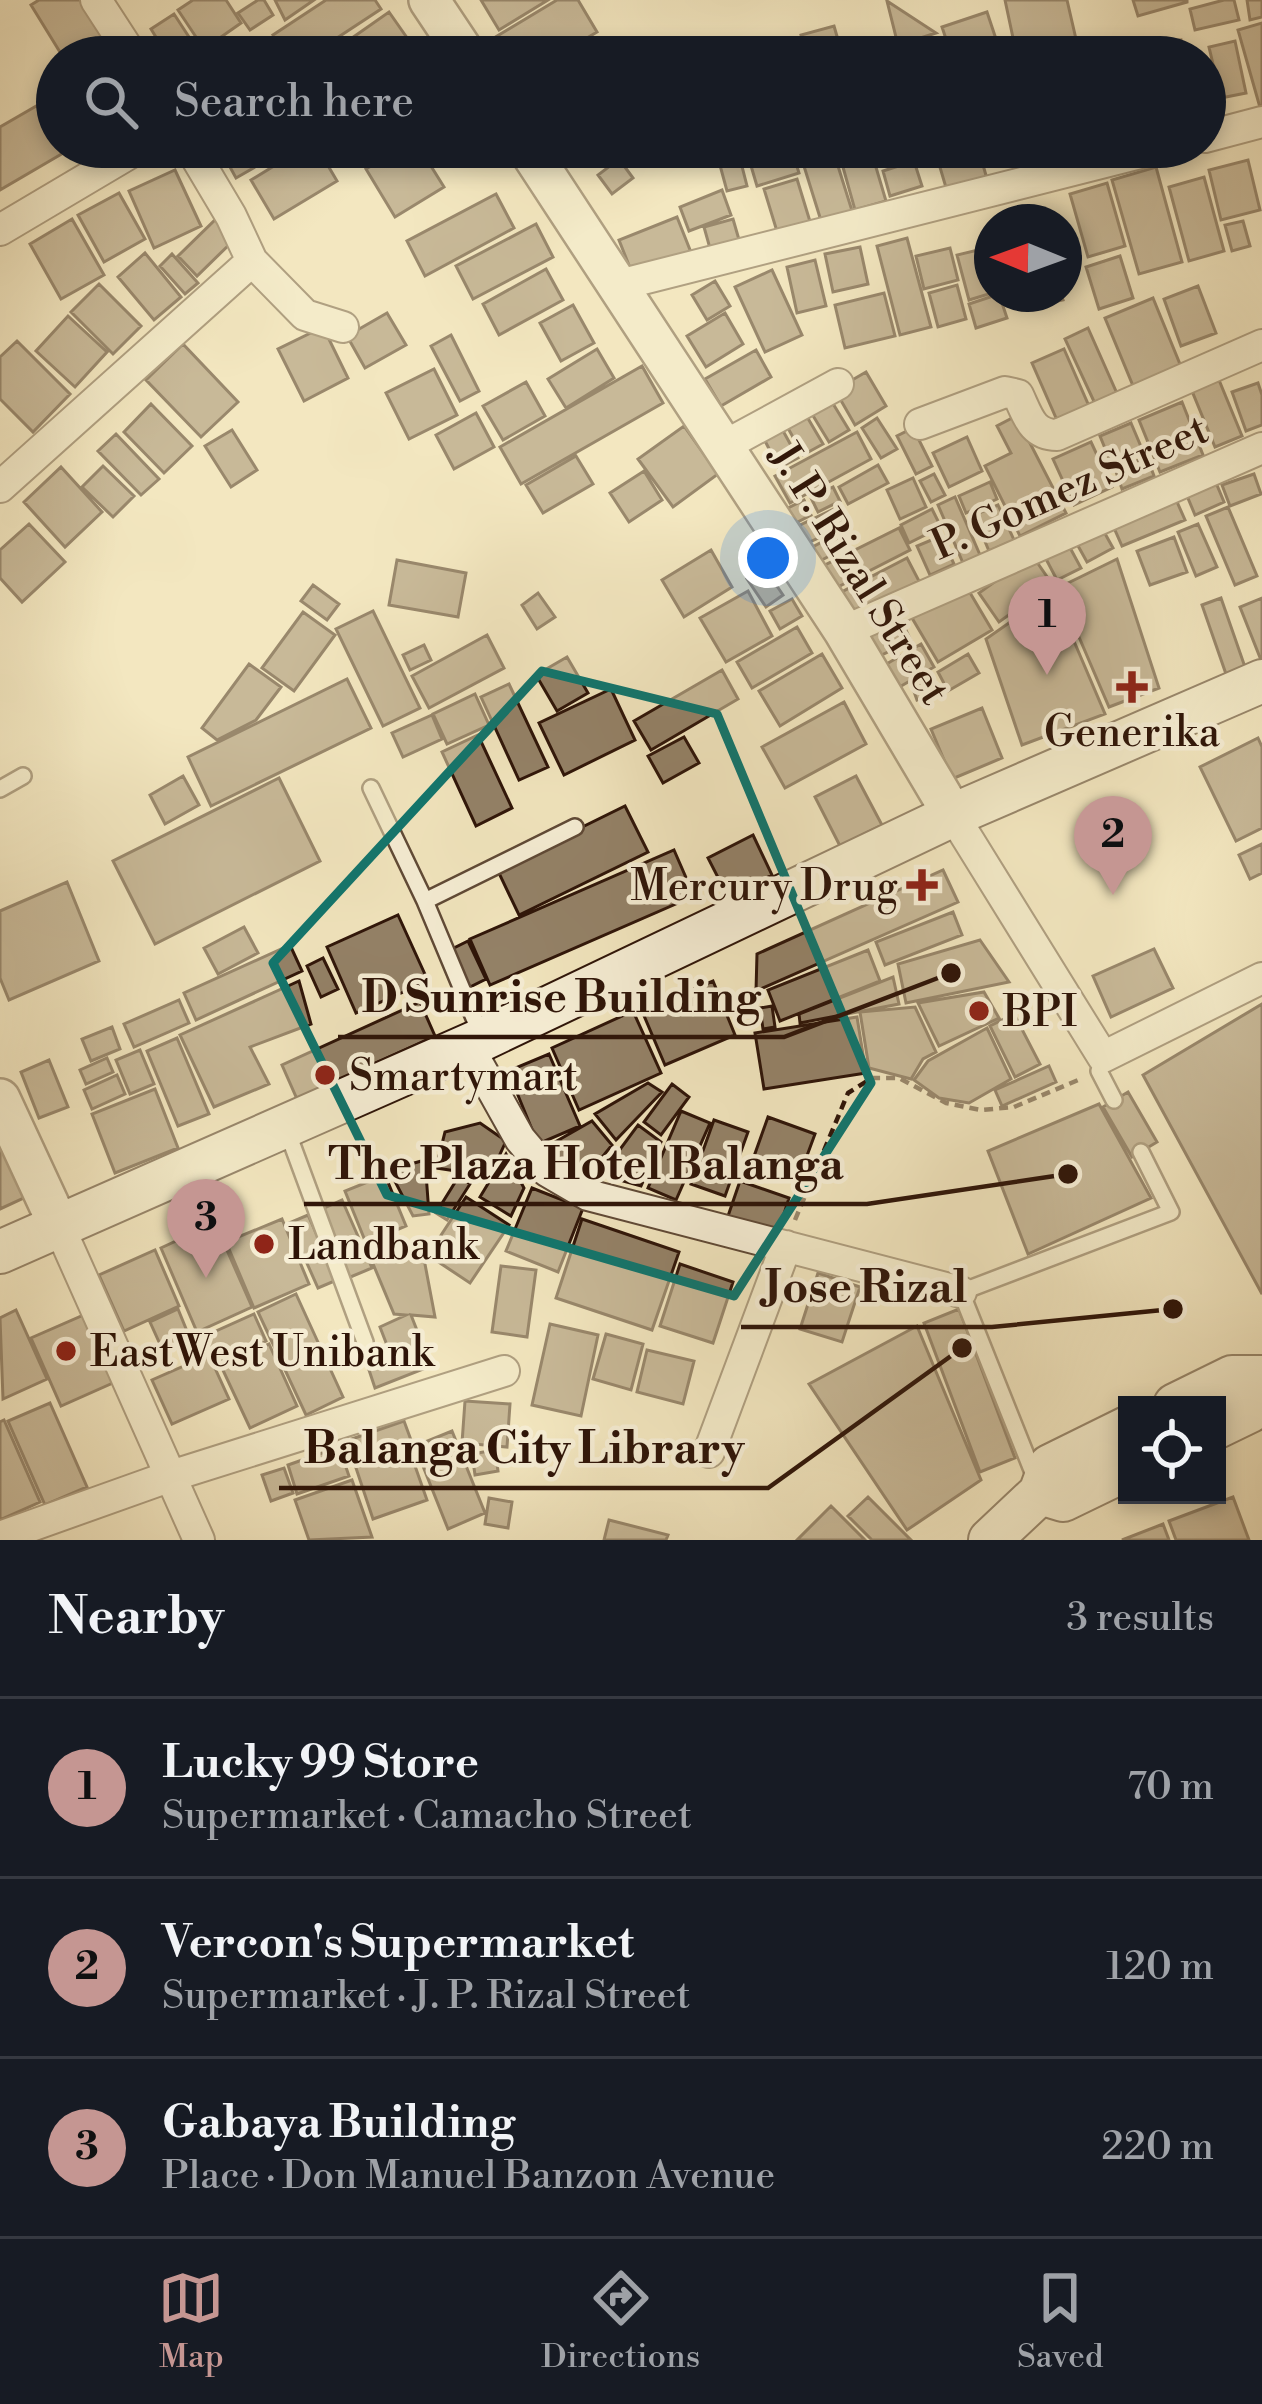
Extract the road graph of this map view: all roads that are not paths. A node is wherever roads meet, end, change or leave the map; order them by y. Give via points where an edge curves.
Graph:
1 (96, 0) edge
2 (429, 0) edge
3 (119, 36) edge
4 (453, 36) edge
5 (1262, 122) edge
6 (1226, 131) edge
7 (105, 168) edge
8 (202, 168) edge
9 (541, 168) edge
10 (1080, 168) edge
11 (0, 230) edge
12 (248, 252) junction
13 (619, 284) junction
14 (344, 326) dead end
15 (1262, 345) edge
16 (838, 384) dead end
17 (920, 424) dead end
18 (724, 446) junction
19 (1262, 448) edge
20 (0, 488) edge
21 (844, 631) junction
22 (1262, 681) edge
23 (23, 776) dead end
24 (371, 788) dead end
25 (0, 789) edge
26 (953, 815) junction
27 (575, 826) dead end
28 (425, 901) junction
29 (1262, 978) edge
30 (476, 1043) junction
31 (1101, 1064) junction
32 (0, 1099) edge
33 (1114, 1100) dead end
34 (285, 1125) junction
35 (1141, 1152) dead end
36 (58, 1224) junction
37 (786, 1246) junction
38 (0, 1252) edge
39 (961, 1292) junction
40 (365, 1342) dead end
41 (504, 1371) dead end
42 (1262, 1377) edge
43 (1262, 1386) edge
44 (1193, 1396) edge
45 (1226, 1423) edge
46 (1118, 1432) edge
47 (709, 1452) dead end
48 (1118, 1473) edge
49 (170, 1476) junction
50 (1040, 1492) junction
51 (0, 1537) edge
52 (199, 1540) edge
53 (990, 1540) edge

1 - 3 street
2 - 4 street
5 - 6 street
7 - 11 street
8 - 12 street
9 - 13 street, J. P. Rizal Street
10 - 13 street
12 - 14 street via 305,315
12 - 20 street
13 - 18 street, J. P. Rizal Street
15 - 17 street via 1058,435 1034,428 1018,395 1005,392
16 - 18 street
18 - 21 street, J. P. Rizal Street
19 - 21 street, P. Gomez Street
21 - 26 street, J. P. Rizal Street
22 - 26 main road
23 - 25 lane
24 - 28 lane
26 - 30 main road
26 - 31 street, J. P. Rizal Street
27 - 28 lane
28 - 30 lane
29 - 31 street
30 - 34 main road
30 - 37 street via 520,1138 547,1171 588,1195
31 - 33 lane
32 - 36 street
34 - 36 main road
34 - 40 lane
35 - 39 lane via 1171,1212
36 - 38 main road
36 - 49 street
37 - 39 street
37 - 47 street
39 - 50 lane
41 - 49 street
42 - 44 main road via 1232,1377
43 - 45 main road via 1250,1411
46 - 50 main road via 1050,1466
48 - 50 main road via 1063,1499
49 - 51 street
49 - 52 street
50 - 53 main road

